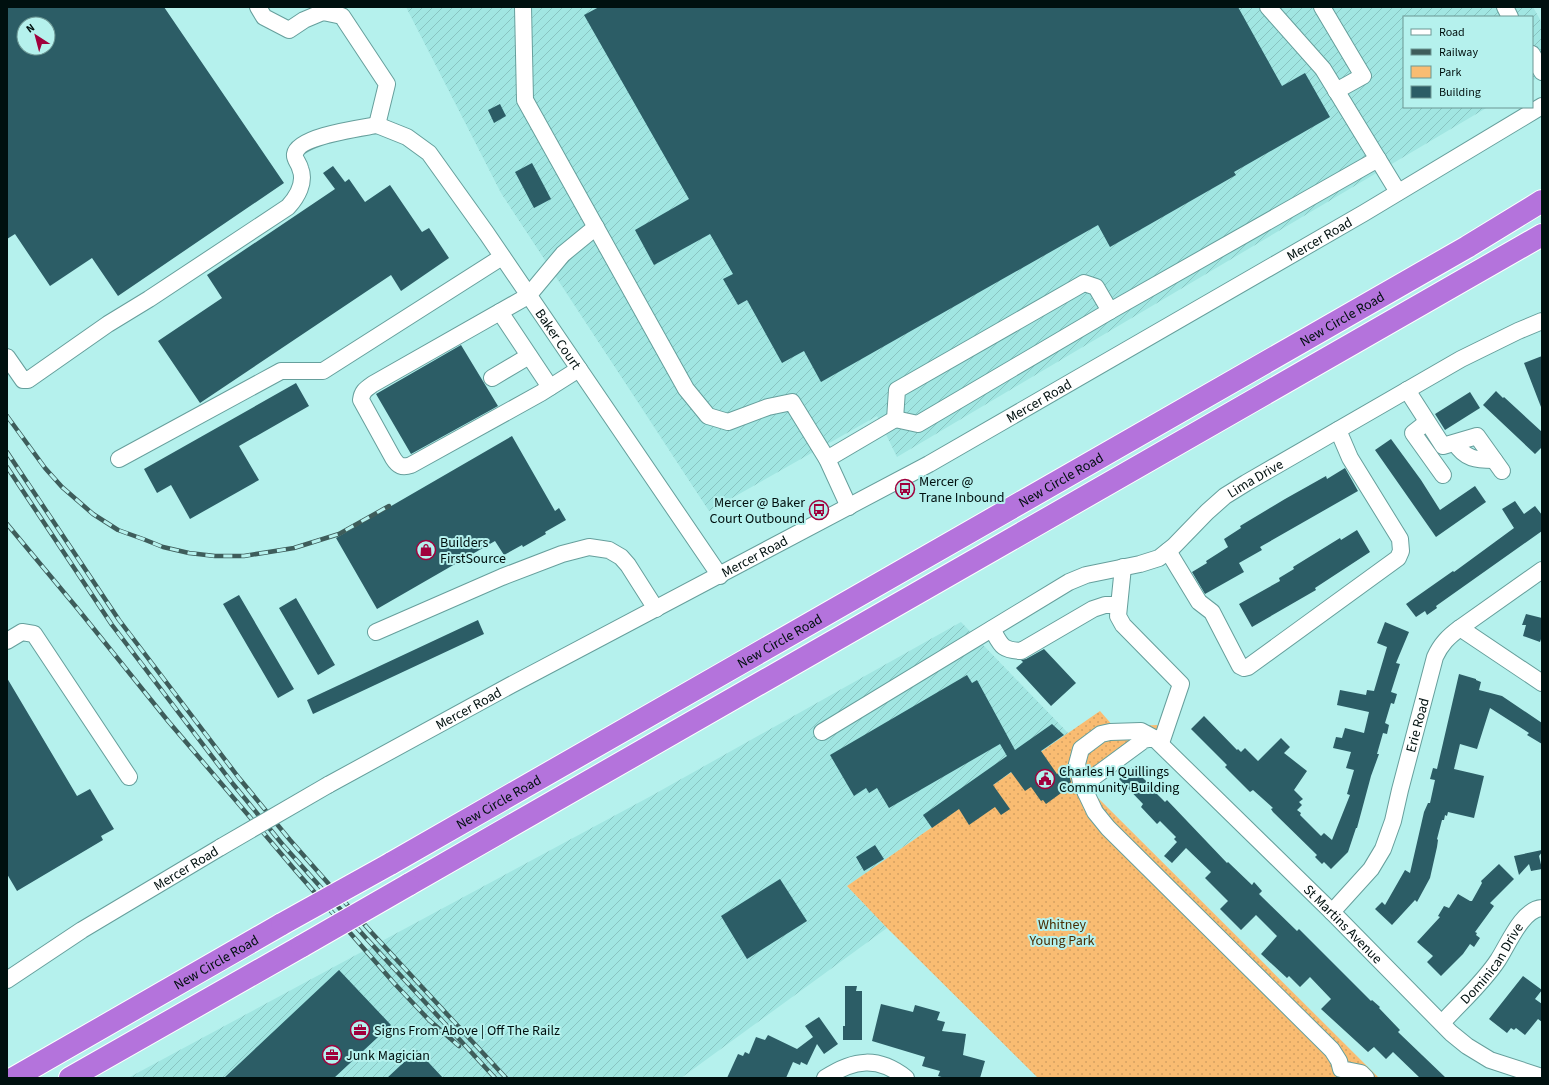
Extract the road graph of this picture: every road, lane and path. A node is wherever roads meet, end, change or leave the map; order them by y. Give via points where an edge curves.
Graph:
1 (258, 7) edge
2 (523, 7) edge
3 (1268, 7) edge
4 (1322, 7) edge
5 (1505, 7) edge
6 (1510, 16) edge
7 (1533, 56) edge
8 (1542, 72) edge
9 (1336, 91) junction
10 (1542, 106) edge
11 (377, 125) junction
12 (1378, 159) junction
13 (1542, 188) edge
14 (1398, 192) junction
15 (1542, 200) edge
16 (596, 228) junction
17 (1542, 235) edge
18 (502, 257) junction
19 (1426, 270) junction
20 (528, 296) junction
21 (1110, 311) junction
22 (500, 312) junction
23 (1542, 321) edge
24 (529, 356) junction
25 (7, 357) edge
26 (579, 369) junction
27 (492, 378) dead end
28 (550, 387) junction
29 (1407, 390) junction
30 (895, 419) junction
31 (1427, 422) junction
32 (1338, 430) junction
33 (1449, 444) junction
34 (119, 459) dead end
35 (827, 459) junction
36 (849, 507) junction
37 (1168, 551) junction
38 (1123, 567) junction
39 (1542, 570) edge
40 (720, 576) junction
41 (1118, 605) junction
42 (656, 609) junction
43 (1460, 628) junction
44 (992, 629) junction
45 (376, 632) dead end
46 (7, 641) edge
47 (1542, 683) edge
48 (822, 732) dead end
49 (1158, 741) junction
50 (129, 777) dead end
51 (1086, 793) junction
52 (1542, 908) edge
53 (1332, 912) junction
54 (7, 980) edge
55 (1442, 1023) junction
56 (1542, 1077) edge
57 (14, 1078) edge
58 (70, 1078) edge
59 (825, 1078) edge
60 (906, 1078) edge
61 (1366, 1078) edge

1 - 11 street via 264,17 289,30 323,12 342,16 387,84
2 - 16 street via 525,100
3 - 9 street via 1323,69
4 - 9 street via 1363,76
5 - 6 street
7 - 8 street
9 - 12 street
10 - 14 street, Mercer Road
11 - 18 street, Baker Court via 407,136 429,153
11 - 25 street via 329,134 299,148 295,155 301,169 301,182 294,200 288,207 108,324 28,380 23,380
12 - 14 street
12 - 21 street
13 - 19 highway
14 - 36 street, Mercer Road via 936,460
15 - 19 highway, New Circle Road
16 - 20 street via 563,254
16 - 35 street via 686,389 708,416 728,422 768,407 792,402
17 - 58 highway, New Circle Road, bridge
18 - 20 street, Baker Court
18 - 34 street via 323,371 281,371
19 - 57 highway, New Circle Road, bridge
20 - 22 street
20 - 26 street, Baker Court
21 - 30 street via 918,424
21 - 30 street via 1096,287 1084,283 897,390
22 - 24 street
22 - 28 street via 373,384 361,394 361,400 393,458 398,465 411,465
23 - 29 street, Lima Drive via 1488,345
24 - 27 street
24 - 28 street
26 - 28 street
26 - 40 street, Baker Court
29 - 31 street
29 - 32 street, Lima Drive
30 - 35 street
31 - 33 street
31 - 33 street via 1413,433 1439,469 1448,455
32 - 37 street, Lima Drive via 1225,496
32 - 37 street via 1350,458 1400,540 1401,551 1398,558 1248,667 1240,666 1212,612 1199,602
33 - 33 street via 1477,436 1498,465 1477,460
35 - 36 street
36 - 40 street, Mercer Road
37 - 38 street, Lima Drive via 1159,558
38 - 41 street
38 - 44 street, Lima Drive via 1086,575 1070,582
39 - 43 street, Erie Road
40 - 42 street, Mercer Road
41 - 44 street via 1104,605 1093,609 1021,651 1008,650 1000,643
41 - 49 street via 1118,616 1123,625 1181,684
42 - 45 street via 621,557 609,550 589,547 562,554 508,575
42 - 54 street, Mercer Road, bridge via 328,785 82,930
43 - 47 street
43 - 53 street, Erie Road via 1440,646 1435,657 1393,822 1383,849 1371,870
44 - 48 street, Lima Drive
46 - 50 street via 22,632 34,634
49 - 51 street via 1144,740 1087,782
49 - 51 street via 1141,731 1100,734 1081,749 1077,764
49 - 53 street, St Martins Avenue
51 - 61 street via 1095,812 1108,828 1332,1050 1341,1069 1361,1073
52 - 55 street, Dominican Drive via 1532,910 1525,917 1497,962
53 - 55 street, St Martins Avenue
55 - 56 street, St Martins Avenue via 1467,1046 1490,1060
59 - 60 street via 843,1068 873,1062 896,1070

